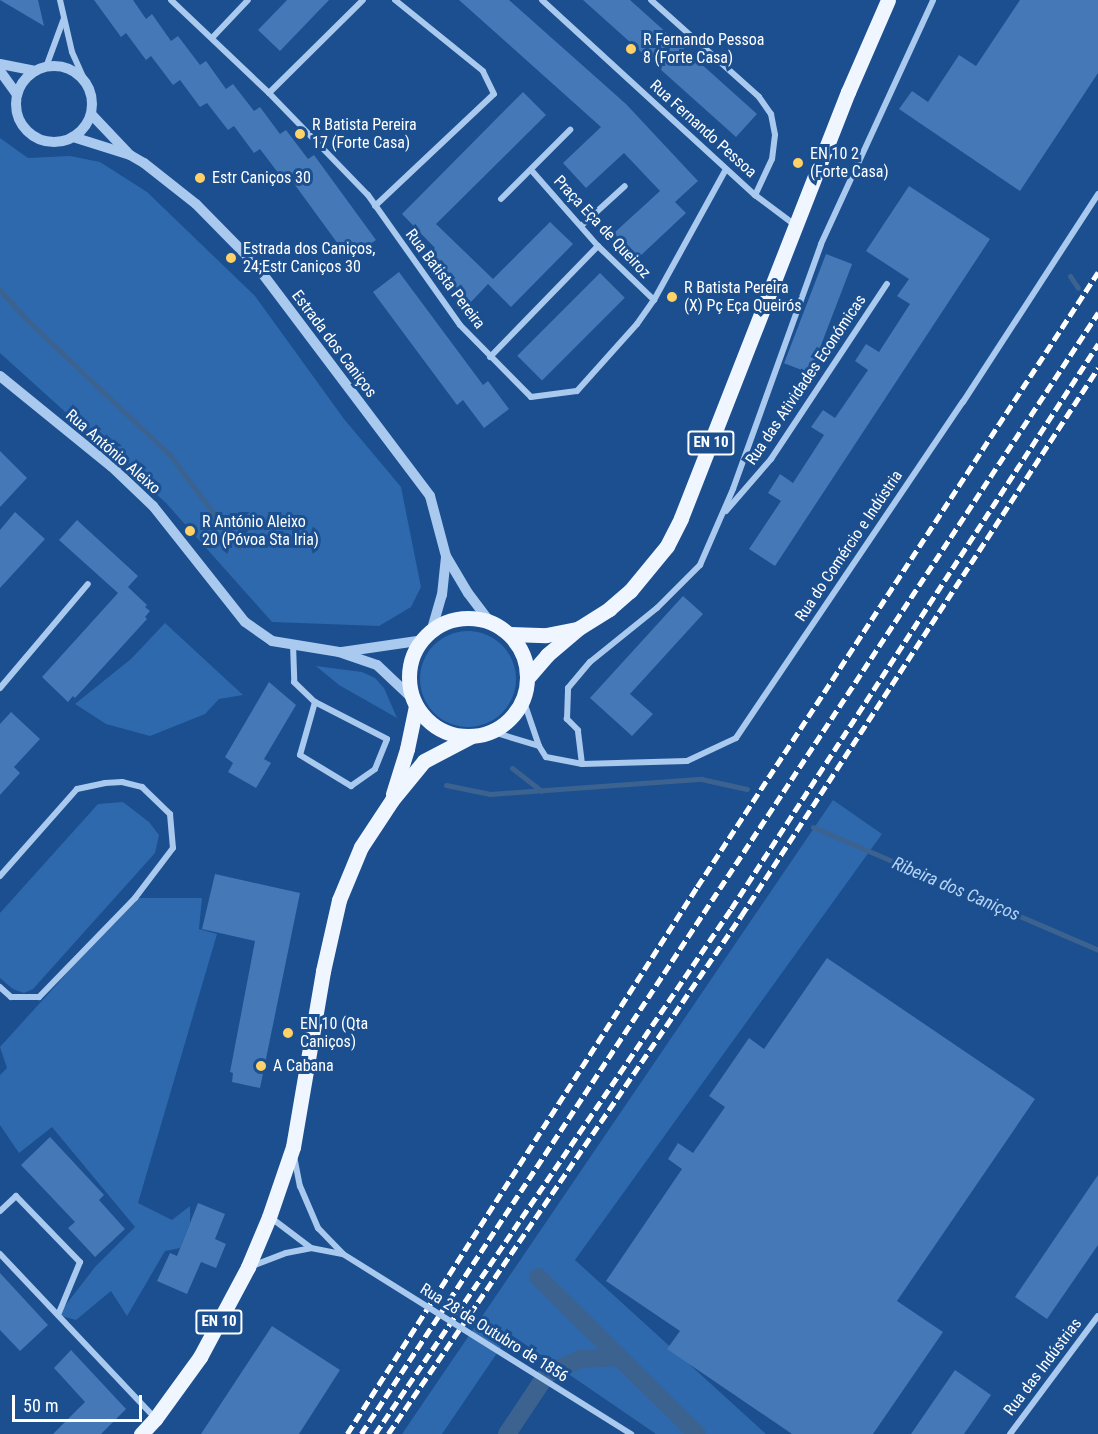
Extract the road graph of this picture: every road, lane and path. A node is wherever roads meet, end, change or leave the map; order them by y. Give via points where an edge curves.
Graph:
1 (60, 0) edge
2 (171, 0) edge
3 (248, 0) edge
4 (363, 0) edge
5 (395, 0) edge
6 (542, 0) edge
7 (651, 0) edge
8 (933, 0) edge
9 (883, 2) edge
10 (64, 18) junction
11 (212, 38) junction
12 (0, 64) edge
13 (46, 67) junction
14 (0, 71) edge
15 (35, 71) junction
16 (87, 85) junction
17 (268, 93) junction
18 (17, 94) junction
19 (91, 114) junction
20 (570, 130) dead end
21 (73, 137) junction
22 (130, 155) junction
23 (726, 169) junction
24 (532, 171) junction
25 (625, 186) dead end
26 (1098, 194) edge
27 (755, 195) junction
28 (501, 199) dead end
29 (375, 206) junction
30 (795, 225) junction
31 (581, 226) junction
32 (598, 246) junction
33 (887, 284) dead end
34 (654, 300) junction
35 (490, 357) junction
36 (0, 376) edge
37 (722, 516) junction
38 (446, 556) junction
39 (88, 584) dead end
40 (490, 622) junction
41 (579, 628) junction
42 (428, 634) junction
43 (510, 634) junction
44 (293, 644) junction
45 (339, 652) junction
46 (529, 676) junction
47 (2, 683) edge
48 (523, 699) junction
49 (315, 702) junction
50 (414, 702) junction
51 (493, 732) junction
52 (470, 737) junction
53 (539, 746) junction
54 (582, 764) junction
55 (392, 800) junction
56 (0, 876) edge
57 (0, 987) edge
58 (293, 1147) junction
59 (0, 1211) edge
60 (270, 1217) junction
61 (311, 1248) junction
62 (0, 1254) edge
63 (343, 1254) junction
64 (248, 1268) junction
65 (58, 1315) junction
66 (1098, 1316) edge
67 (155, 1419) junction
68 (141, 1434) edge
69 (632, 1434) edge
70 (1010, 1434) edge

1 - 10 street
2 - 11 street, Rua Batista Pereira
3 - 11 street
4 - 17 street
5 - 29 street via 483,71 494,94
6 - 23 street, Rua Fernando Pessoa
7 - 27 street via 759,97 771,114 775,135 772,159
8 - 37 street via 821,244
9 - 30 main road, EN 10
10 - 13 street
10 - 16 street via 72,52
11 - 17 street, Rua Batista Pereira
12 - 15 street
13 - 15 street
13 - 16 street via 70,69
14 - 18 street, Estrada dos Caniços
15 - 18 street
16 - 19 street
17 - 29 street, Rua Batista Pereira
18 - 21 street, Estrada dos Caniços via 19,119 26,130 49,142
19 - 21 street
19 - 22 street, Estrada dos Caniços
20 - 24 street, Praça Eça de Queiroz
21 - 22 street, Estrada dos Caniços
22 - 38 street, Estrada dos Caniços via 196,204 256,265 430,496
23 - 27 street, Rua Fernando Pessoa
23 - 34 street, Rua Batista Pereira
24 - 28 street, Praça Eça de Queiroz
24 - 31 street, Praça Eça de Queiroz
25 - 31 street
26 - 54 street, Rua do Comércio e Indústria via 736,738 687,761
27 - 30 street, Rua Fernando Pessoa
29 - 35 street, Rua Batista Pereira via 460,325
30 - 41 main road, EN 10 via 667,546 630,591
31 - 32 street, Praça Eça de Queiroz
32 - 34 street, Praça Eça de Queiroz
32 - 35 street
33 - 37 street, Rua das Atividades Económicas via 771,459
34 - 35 street, Rua Batista Pereira via 577,391 531,396
36 - 44 street, Rua António Aleixo via 112,467 153,506 245,622 272,641
37 - 54 street via 700,565 657,608 590,662 568,688 567,719 578,730
38 - 40 street, Estrada dos Caniços
38 - 42 street, Estrada dos Caniços via 442,595
39 - 47 street
40 - 42 main road via 467,618
40 - 43 main road
41 - 43 main road via 546,635
41 - 46 main road
42 - 45 street, Rua António Aleixo
42 - 50 main road via 413,656 409,679
43 - 46 main road via 523,653
44 - 45 street, Rua António Aleixo
44 - 49 street via 294,682
45 - 50 street, Rua António Aleixo via 377,665
46 - 48 main road
48 - 51 main road via 512,719
48 - 53 street
49 - 49 street via 300,754 351,786 375,769 387,739
50 - 52 main road via 428,721 447,733
50 - 55 main road via 407,749
51 - 52 main road
51 - 53 street, Rua do Comércio e Indústria
52 - 55 main road via 424,761
53 - 54 street, Rua do Comércio e Indústria via 546,757
55 - 58 main road, EN 10 via 361,847 339,900
56 - 57 street via 77,789 122,782 142,787 170,814 173,848 135,898 39,997 11,997
58 - 60 main road, EN 10
58 - 63 street, Rua 28 de Outubro de 1856 via 300,1186 318,1228
59 - 65 street via 16,1196 80,1262
60 - 61 street, Rua 28 de Outubro de 1856
60 - 64 main road, EN 10
61 - 63 street, Rua 28 de Outubro de 1856
61 - 64 street, Rua 28 de Outubro de 1856
62 - 65 street
63 - 69 street, Rua 28 de Outubro de 1856, bridge
64 - 67 main road, EN 10 via 200,1357
65 - 67 street
66 - 70 street, Rua das Indústrias
67 - 68 main road, EN 10

